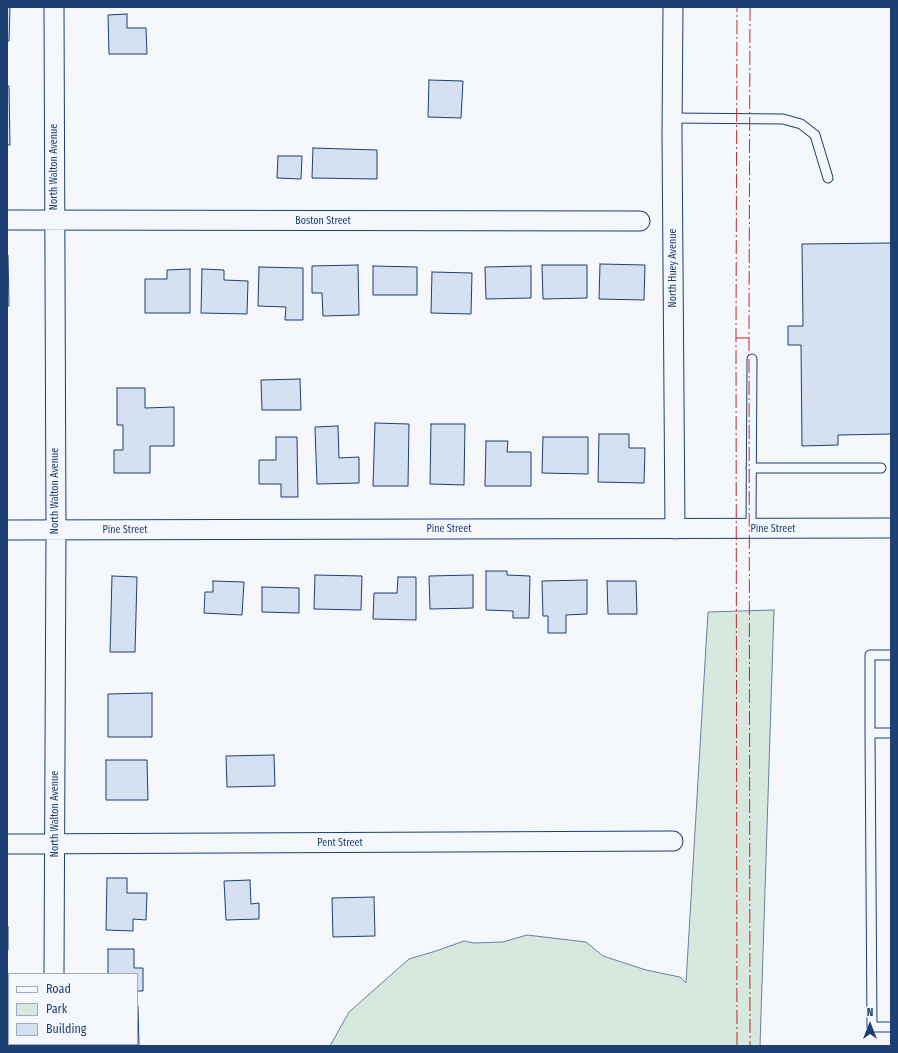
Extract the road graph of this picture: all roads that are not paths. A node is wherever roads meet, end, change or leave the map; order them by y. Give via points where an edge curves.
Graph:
1 (54, 7) edge
2 (673, 7) edge
3 (672, 118) junction
4 (828, 178) dead end
5 (7, 220) edge
6 (54, 220) junction
7 (640, 221) dead end
8 (752, 359) dead end
9 (751, 468) junction
10 (881, 468) dead end
11 (891, 528) edge
12 (675, 529) junction
13 (751, 529) junction
14 (7, 530) edge
15 (56, 530) junction
16 (891, 655) edge
17 (870, 733) junction
18 (891, 733) edge
19 (673, 841) dead end
20 (7, 844) edge
21 (54, 845) junction
22 (54, 973) edge
23 (891, 1027) edge

1 - 6 street, North Walton Avenue
2 - 3 street, North Huey Avenue
3 - 4 lane via 784,119 801,124 815,135
3 - 12 street, North Huey Avenue
5 - 6 street, Boston Street
6 - 7 street, Boston Street
6 - 15 street, North Walton Avenue
8 - 9 lane
9 - 10 lane
9 - 13 lane
11 - 13 street, Pine Street
12 - 13 street, Pine Street
12 - 15 street, Pine Street
14 - 15 street, Pine Street
15 - 21 street, North Walton Avenue
16 - 17 lane via 870,655
17 - 18 lane
17 - 23 lane via 872,1027
19 - 21 street, Pent Street
20 - 21 street, Pent Street
21 - 22 street, North Walton Avenue

